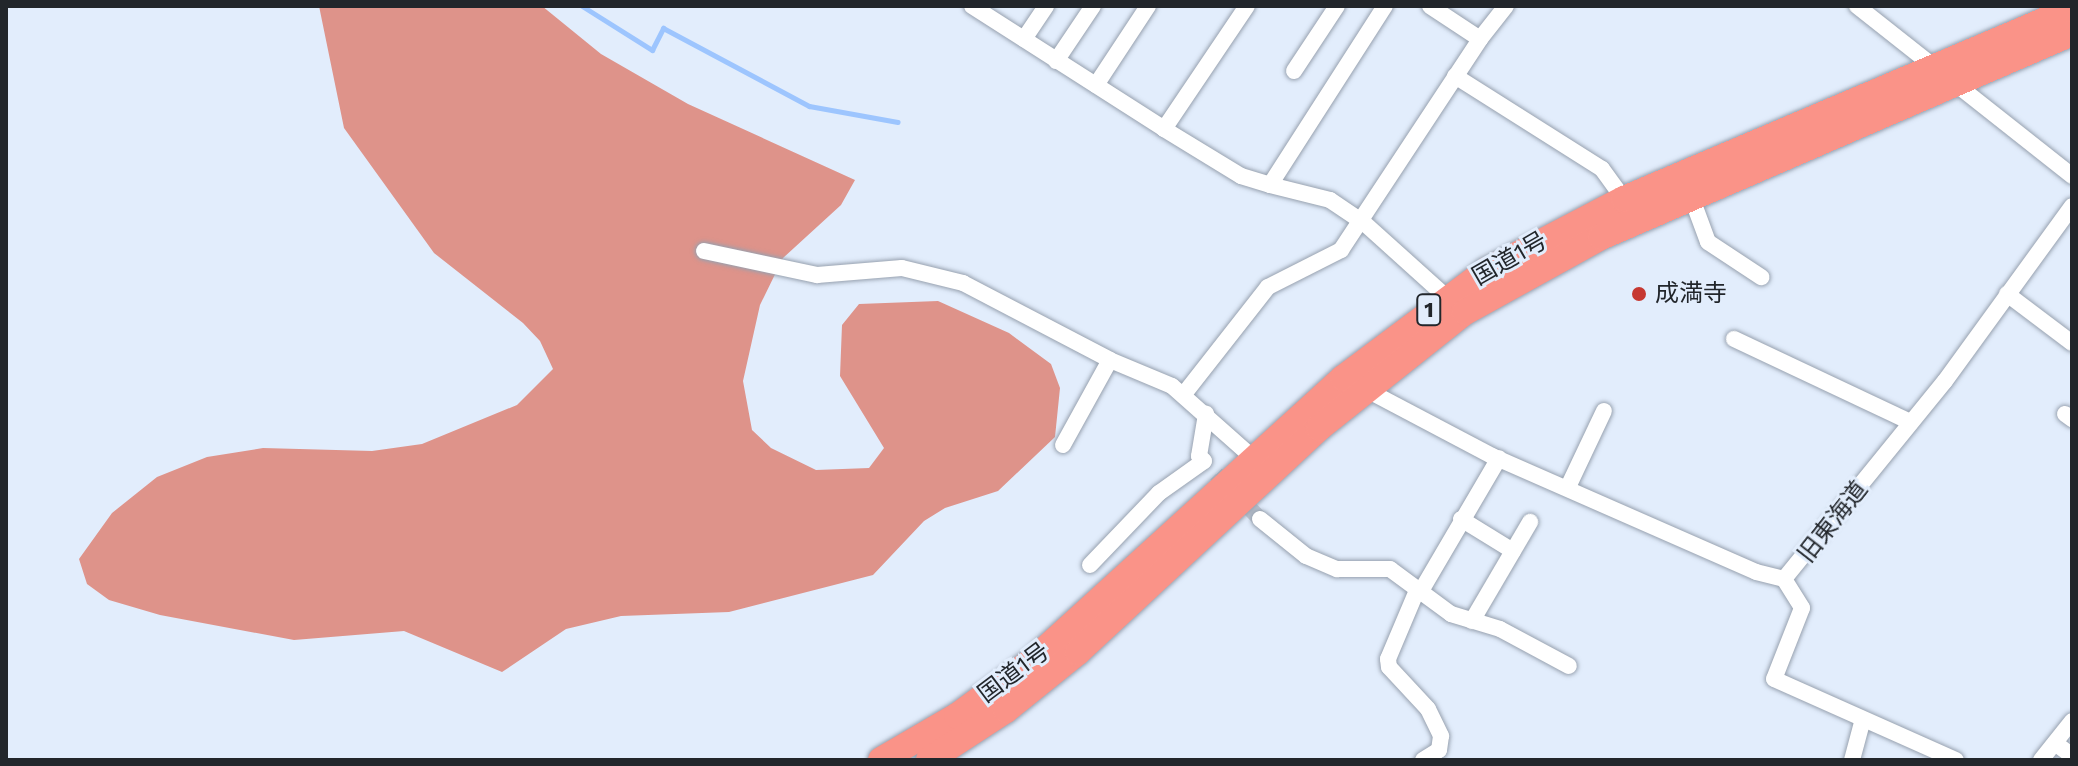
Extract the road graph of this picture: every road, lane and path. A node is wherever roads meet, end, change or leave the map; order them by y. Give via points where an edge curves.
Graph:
1 (972, 6) edge
2 (1046, 6) edge
3 (1093, 6) edge
4 (1148, 6) edge
5 (1247, 6) edge
6 (1337, 6) edge
7 (1385, 6) edge
8 (1430, 6) edge
9 (1506, 6) edge
10 (1857, 6) edge
11 (2072, 9) edge
12 (2072, 33) edge
13 (1024, 39) junction
14 (1480, 39) junction
15 (1056, 61) junction
16 (1931, 65) junction
17 (1294, 71) dead end
18 (1455, 76) junction
19 (1955, 80) junction
20 (1096, 85) junction
21 (1164, 129) junction
22 (2072, 176) edge
23 (1270, 185) junction
24 (1691, 196) junction
25 (1624, 199) junction
26 (2072, 206) edge
27 (1363, 222) junction
28 (704, 251) dead end
29 (1761, 277) dead end
30 (2007, 294) junction
31 (1456, 305) junction
32 (1734, 339) dead end
33 (2072, 343) edge
34 (1110, 360) junction
35 (1365, 389) junction
36 (1184, 394) junction
37 (1604, 411) dead end
38 (1206, 414) junction
39 (1910, 422) junction
40 (1063, 445) dead end
41 (1499, 458) junction
42 (1204, 461) junction
43 (1262, 466) junction
44 (1216, 474) tunnel mouth
45 (1568, 487) junction
46 (1260, 519) tunnel mouth
47 (1461, 519) junction
48 (1530, 522) dead end
49 (1513, 551) junction
50 (1090, 565) dead end
51 (1784, 579) junction
52 (1420, 589) junction
53 (1472, 621) junction
54 (1569, 666) dead end
55 (1863, 719) junction
56 (2072, 721) edge
57 (2062, 749) edge
58 (881, 760) edge
59 (929, 760) edge
60 (1423, 760) edge
61 (1852, 760) edge
62 (1956, 760) edge
63 (2041, 760) edge

1 - 13 street
2 - 13 street
3 - 15 street
4 - 20 street
5 - 21 street
6 - 17 street
7 - 23 street
8 - 14 street
9 - 14 street
10 - 16 street
11 - 16 highway, 国道1号 / 1
12 - 19 highway, 国道1号 / 1
13 - 15 street
14 - 18 street
15 - 20 street
16 - 19 street
16 - 25 highway, 国道1号 / 1
18 - 25 street via 1602,169
18 - 27 street
19 - 22 street
19 - 24 highway, 国道1号 / 1
20 - 21 street
21 - 23 street via 1241,176
23 - 27 street via 1330,200
24 - 29 street via 1708,242
24 - 31 highway, 国道1号 / 1
25 - 31 highway, 国道1号 / 1 via 1532,245
26 - 30 street, 旧東海道
27 - 31 street
27 - 36 street via 1332,256 1268,287
28 - 34 street via 817,275 902,268 934,272
30 - 33 street
30 - 39 street, 旧東海道
31 - 35 highway, 国道1号 / 1
31 - 43 highway, 国道1号 / 1 via 1343,378
32 - 39 street
34 - 36 street
34 - 40 street
35 - 41 street, 旧東海道
35 - 43 highway, 国道1号 / 1
36 - 38 street
37 - 45 street
38 - 42 street via 1199,456
38 - 43 street
39 - 51 street, 旧東海道 via 1795,572
41 - 45 street, 旧東海道
41 - 47 street
42 - 44 street
42 - 50 street via 1151,501
43 - 58 highway, 国道1号 / 1 via 1032,661 957,716
43 - 59 highway, 国道1号 / 1 via 1078,652 1006,710
45 - 51 street, 旧東海道 via 1756,572
46 - 52 street via 1298,552 1330,567 1390,569
47 - 49 street
47 - 52 street
48 - 49 street
49 - 53 street
51 - 55 street via 1802,608 1774,679
52 - 53 street via 1451,614
52 - 60 street via 1388,659 1389,667 1428,709 1441,736 1439,750
53 - 54 street via 1500,629
55 - 61 street
55 - 62 street
56 - 57 street
57 - 63 street

